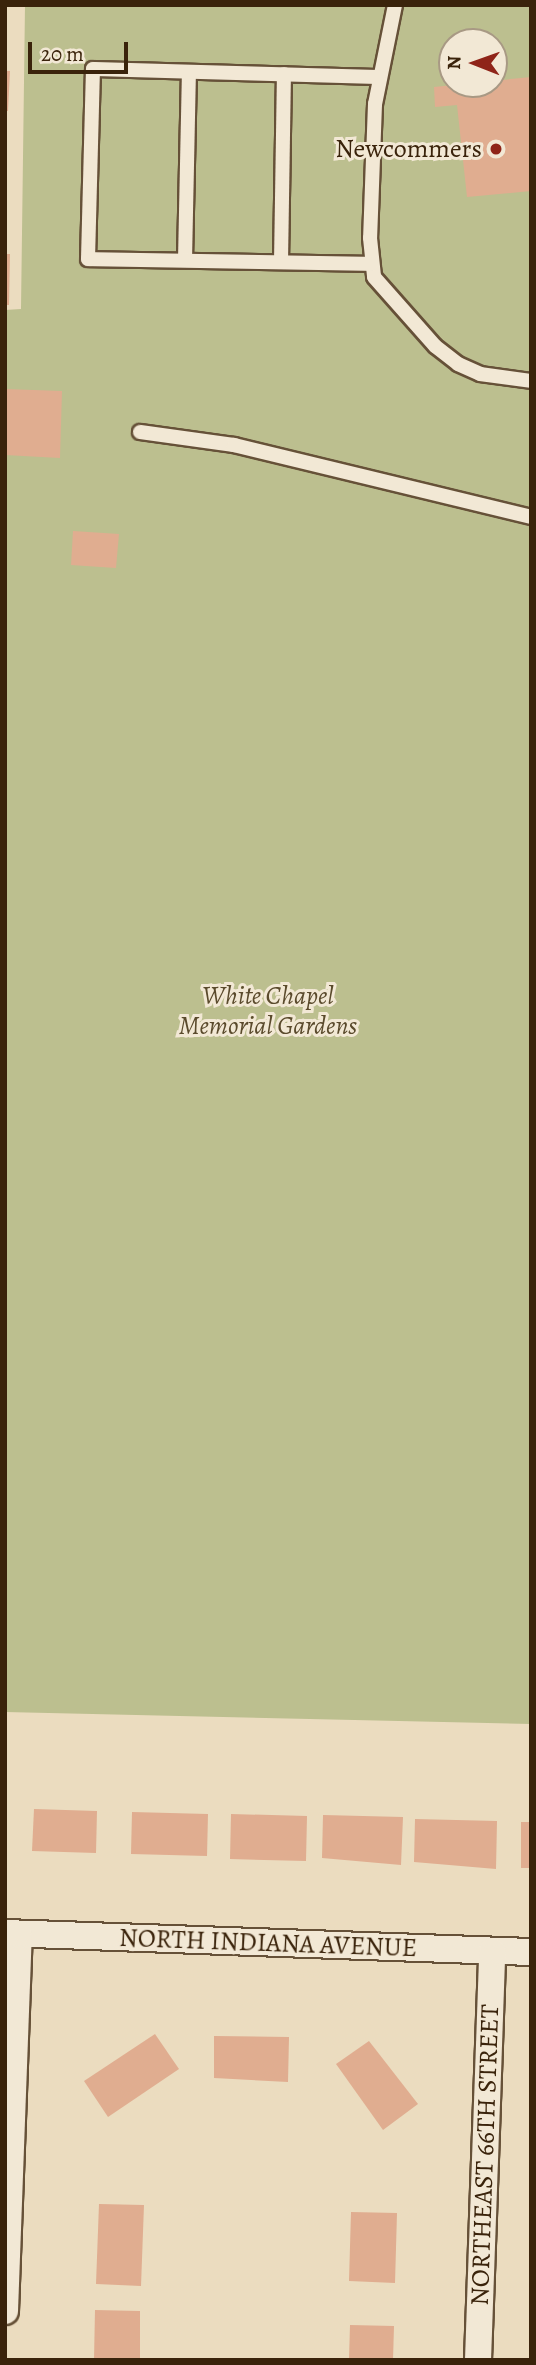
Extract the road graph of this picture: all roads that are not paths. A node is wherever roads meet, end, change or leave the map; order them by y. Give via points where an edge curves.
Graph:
1 (395, 5) edge
2 (189, 72) junction
3 (284, 74) junction
4 (379, 76) junction
5 (186, 260) junction
6 (281, 262) junction
7 (371, 264) junction
8 (531, 381) edge
9 (140, 432) dead end
10 (531, 517) edge
11 (12, 1933) edge
12 (492, 1951) junction
13 (531, 1952) edge
14 (5, 2311) edge
15 (478, 2360) edge

1 - 4 lane
2 - 3 lane
2 - 5 lane
2 - 5 lane via 93,69 88,259
3 - 4 lane
3 - 6 lane
4 - 7 lane
5 - 6 lane
6 - 7 lane
7 - 8 lane via 381,287 458,364 480,374
9 - 10 lane via 234,445
11 - 12 street, NORTH INDIANA AVENUE
11 - 14 street
12 - 13 street, NORTH INDIANA AVENUE
12 - 15 street, NORTHEAST 66TH STREET

